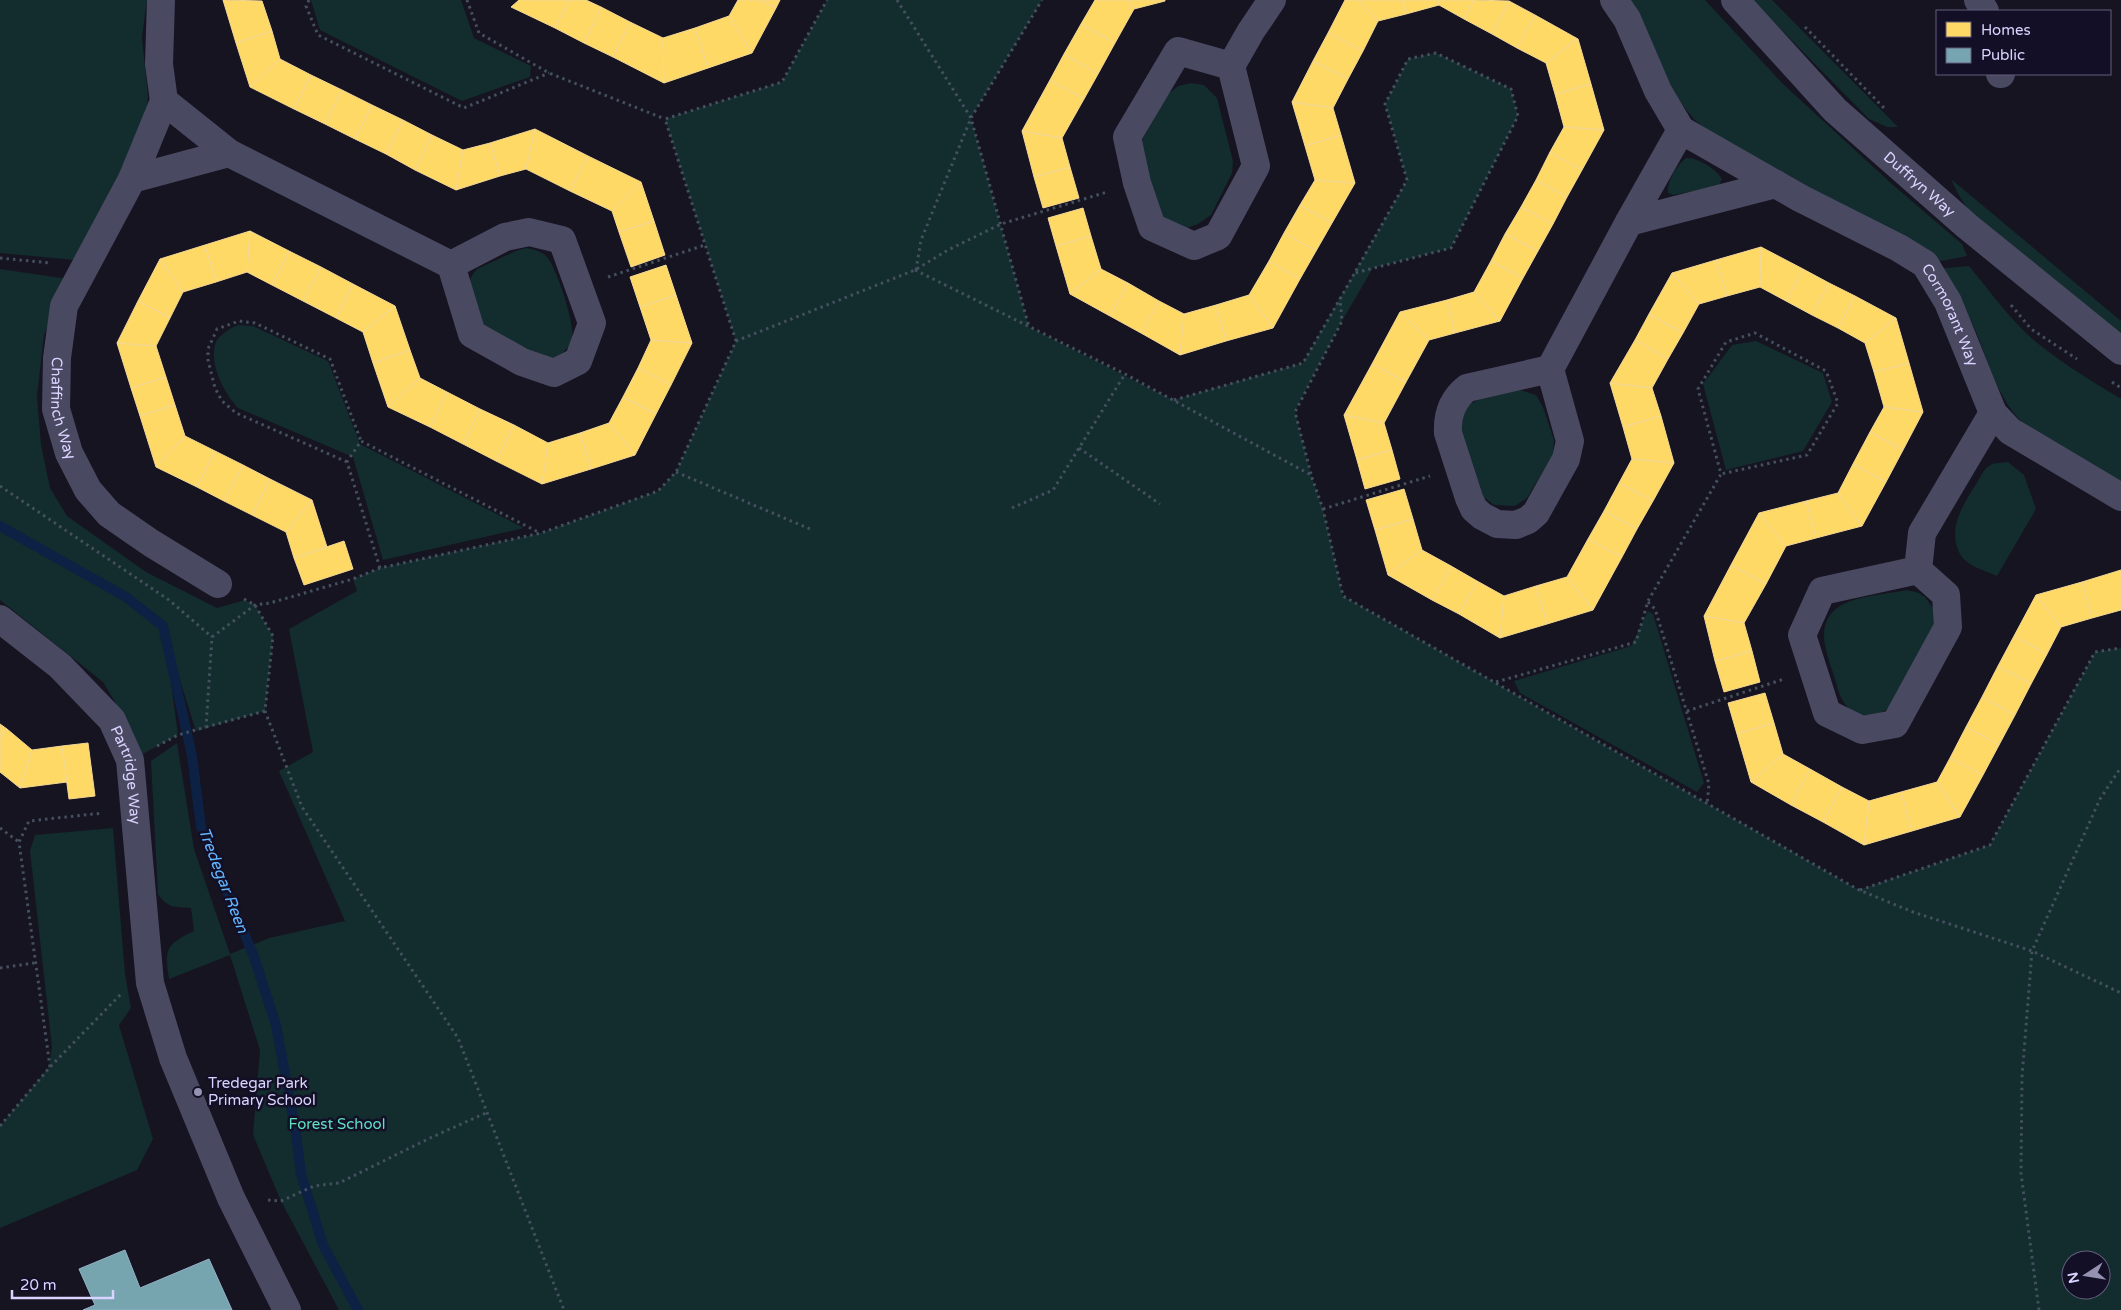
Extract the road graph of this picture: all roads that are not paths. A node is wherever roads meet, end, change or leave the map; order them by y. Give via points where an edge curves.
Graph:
1 (161, 0) edge
2 (1272, 0) edge
3 (1614, 0) edge
4 (1735, 0) edge
5 (1231, 66) junction
6 (164, 101) junction
7 (1681, 130) junction
8 (229, 153) junction
9 (132, 179) junction
10 (1776, 184) junction
11 (1629, 222) junction
12 (451, 264) junction
13 (2121, 351) edge
14 (1550, 369) junction
15 (1993, 413) junction
16 (2121, 497) edge
17 (1918, 570) junction
18 (218, 584) dead end
19 (0, 619) edge
20 (288, 1310) edge

1 - 6 street via 159,64
2 - 5 street
3 - 7 street, Cormorant Way via 1626,19 1658,91
4 - 13 street, Duffryn Way via 1835,110 1967,226
5 - 5 street via 1178,51 1127,137 1137,182 1152,226 1194,246 1218,236 1256,166
6 - 8 street
6 - 9 street, Chaffinch Way
7 - 10 street, Cormorant Way
7 - 11 street
8 - 9 street
8 - 12 street
9 - 18 street, Chaffinch Way via 64,306 57,358 56,410 69,453 88,490 108,514
10 - 11 street
10 - 15 street, Cormorant Way via 1925,264 1948,302
11 - 14 street
12 - 12 street via 472,334 522,362 554,372 578,361 592,323 562,240 529,232 505,237
14 - 14 street via 1570,441 1566,459 1536,513 1516,525 1497,524 1474,509 1468,498 1447,423 1450,411 1459,394 1467,388
15 - 16 street, Cormorant Way via 2010,431
15 - 17 street via 1922,533
17 - 17 street via 1946,595 1948,627 1896,724 1862,730 1827,713 1802,635 1822,591
19 - 20 street, Partridge Way via 60,666 112,720 130,760 150,983 173,1058 227,1189

